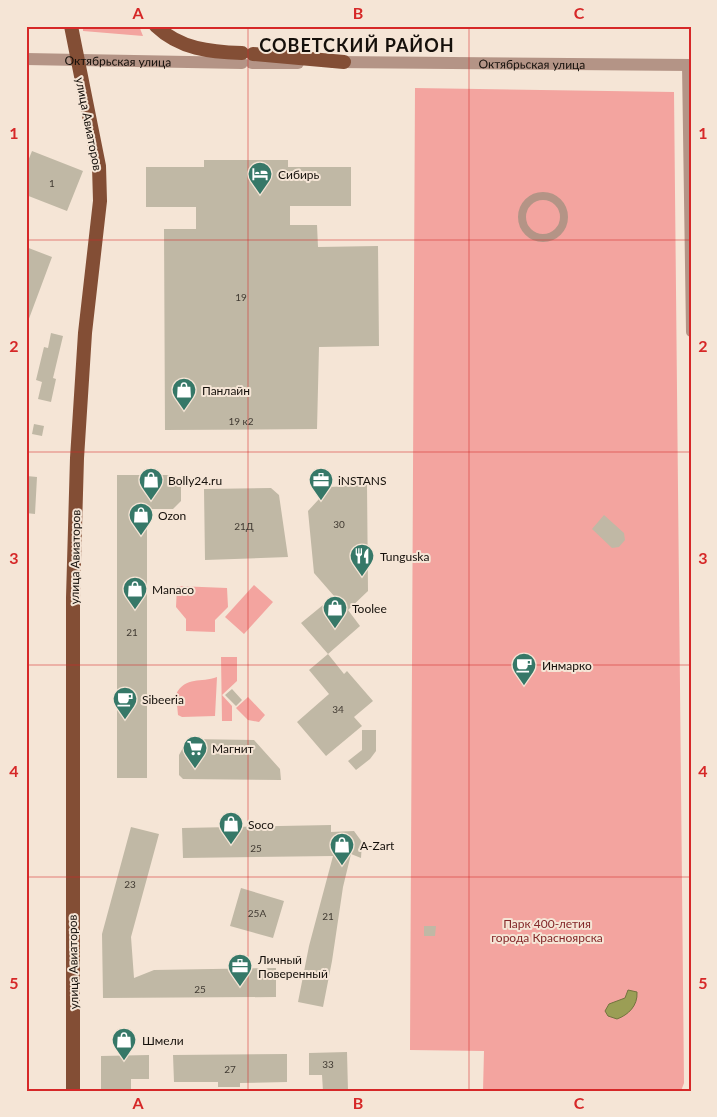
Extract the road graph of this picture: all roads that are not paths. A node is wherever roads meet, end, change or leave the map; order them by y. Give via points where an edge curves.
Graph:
1 (71, 26) edge
2 (156, 26) edge
3 (26, 59) edge
4 (247, 59) junction
5 (77, 62) junction
6 (344, 62) joint
7 (689, 65) edge
8 (522, 211) joint
9 (691, 332) edge
10 (73, 1091) edge

1 - 5 main road, улица Авиаторов
2 - 4 main road via 181,44
3 - 5 street, Октябрьская улица
4 - 5 street, Октябрьская улица
4 - 6 main road
5 - 10 main road, улица Авиаторов via 95,141 100,201 85,333 77,458 73,598
6 - 7 street, Октябрьская улица
7 - 9 street
8 - 8 street via 523,225 538,238 552,236 562,226 563,212 549,197 536,197

